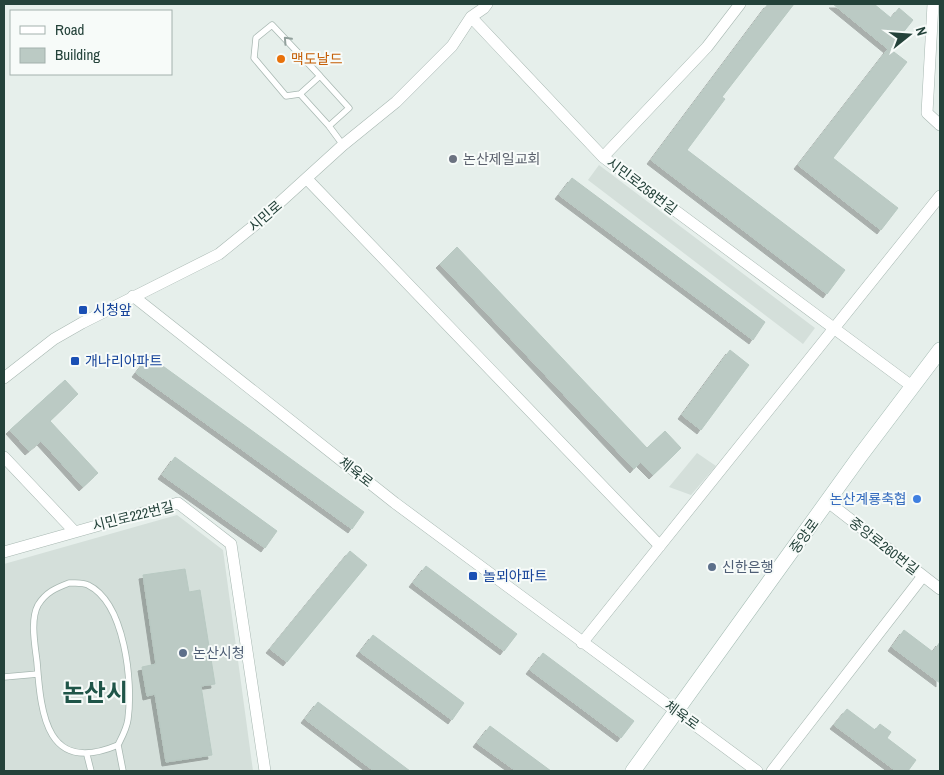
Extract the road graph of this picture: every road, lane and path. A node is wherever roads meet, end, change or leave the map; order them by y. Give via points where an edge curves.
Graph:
1 (486, 4) edge
2 (740, 4) edge
3 (933, 4) edge
4 (471, 17) junction
5 (320, 76) junction
6 (300, 94) junction
7 (940, 125) edge
8 (329, 126) junction
9 (343, 145) junction
10 (603, 157) junction
11 (307, 178) junction
12 (940, 196) edge
13 (133, 296) junction
14 (834, 329) junction
15 (940, 350) edge
16 (4, 378) edge
17 (912, 387) junction
18 (4, 457) edge
19 (828, 502) junction
20 (74, 531) junction
21 (660, 546) junction
22 (4, 552) edge
23 (923, 576) junction
24 (940, 589) edge
25 (582, 643) junction
26 (38, 674) junction
27 (4, 677) edge
28 (678, 712) junction
29 (118, 745) junction
30 (88, 755) junction
31 (91, 771) edge
32 (124, 771) edge
33 (265, 771) edge
34 (633, 771) edge
35 (757, 771) edge
36 (772, 771) edge

1 - 4 street, 시민로
2 - 10 street via 707,47
3 - 7 street via 926,114
4 - 9 street, 시민로 via 452,46 396,102
4 - 10 street, 시민로258번길
5 - 6 lane
5 -> 6 lane via 272,25 256,38 254,58 286,96
5 - 8 lane via 349,108
6 - 8 lane
8 - 9 lane
9 - 11 street, 시민로
10 - 14 street, 시민로258번길
11 - 13 street, 시민로 via 219,254
11 - 21 street
12 - 14 street
13 - 16 street, 시민로 via 54,339
13 - 25 street, 체육로 via 395,503
14 - 17 street, 시민로258번길
14 - 21 street
15 - 17 street, 중앙로
17 - 19 street, 중앙로
18 - 20 street, 시민로222번길
19 - 23 street, 중앙로260번길
19 - 28 street, 중앙로
20 - 22 street
20 - 33 street, 시민로222번길 via 178,503 231,544
21 - 25 street
23 - 24 street, 중앙로260번길
23 - 36 street
25 - 28 street, 체육로
26 - 27 lane
26 - 29 lane via 34,627 37,606 49,591 69,583 87,584 101,594 114,610 121,631 130,696 128,722
26 - 30 lane via 40,700 47,725 59,745 75,754
28 - 34 street, 중앙로
28 - 35 street, 체육로
29 - 30 lane
29 - 32 lane
30 - 31 lane

